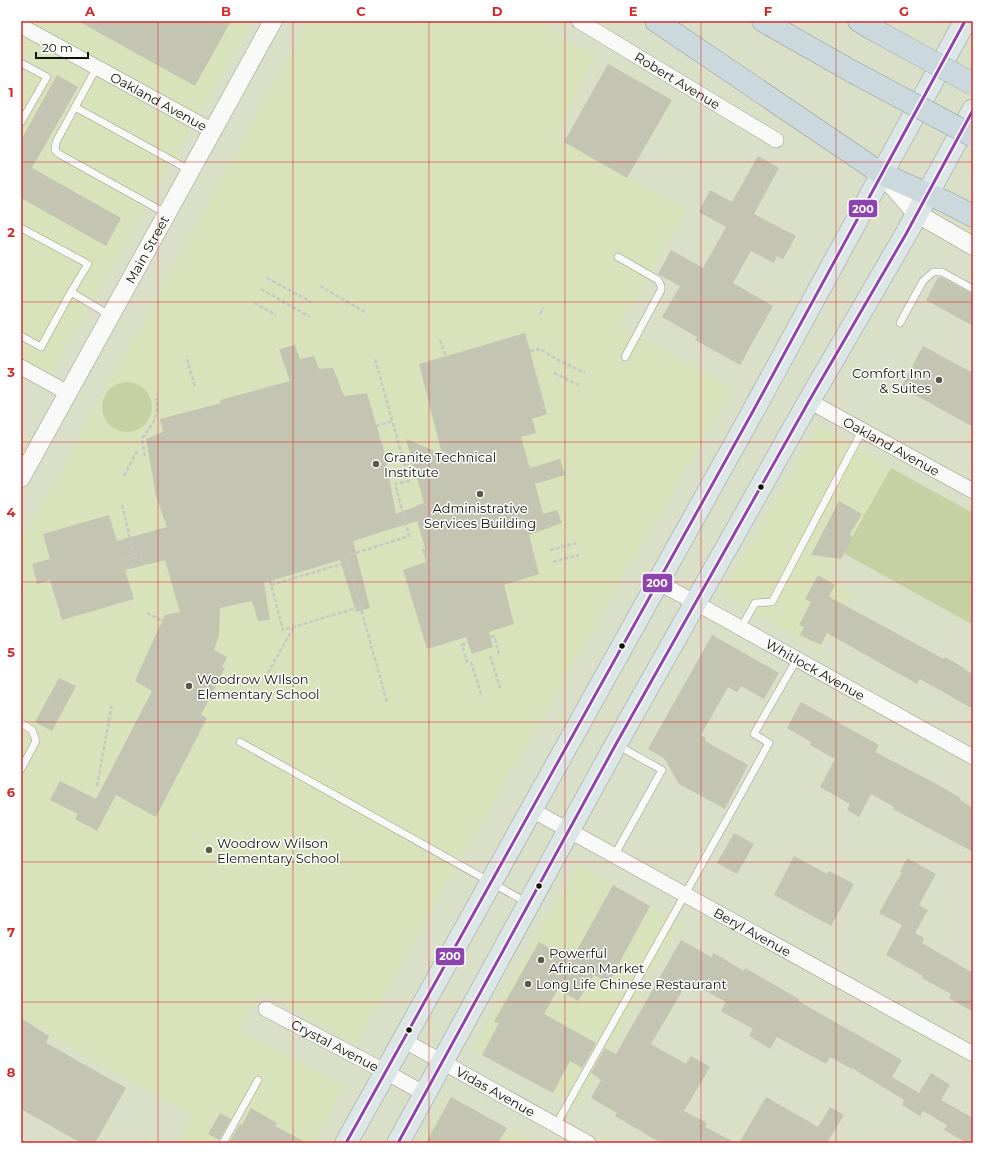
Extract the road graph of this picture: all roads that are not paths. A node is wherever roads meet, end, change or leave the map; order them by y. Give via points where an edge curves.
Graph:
1 (274, 21) edge
2 (579, 21) edge
3 (656, 21) edge
4 (763, 21) edge
5 (965, 21) edge
6 (21, 26) edge
7 (868, 26) edge
8 (21, 63) edge
9 (97, 67) junction
10 (973, 84) edge
11 (75, 108) junction
12 (973, 110) edge
13 (21, 122) edge
14 (213, 131) junction
15 (973, 136) edge
16 (776, 140) dead end
17 (191, 171) junction
18 (882, 174) junction
19 (927, 193) junction
20 (916, 213) junction
21 (167, 214) junction
22 (973, 216) edge
23 (21, 228) edge
24 (973, 246) edge
25 (618, 258) dead end
26 (973, 289) edge
27 (71, 292) junction
28 (111, 316) junction
29 (900, 323) dead end
30 (21, 336) edge
31 (624, 357) dead end
32 (21, 367) edge
33 (68, 393) junction
34 (809, 401) junction
35 (862, 431) junction
36 (21, 478) edge
37 (973, 491) edge
38 (658, 582) junction
39 (696, 603) junction
40 (741, 628) junction
41 (797, 659) junction
42 (21, 723) edge
43 (240, 742) dead end
44 (616, 744) junction
45 (973, 757) edge
46 (21, 768) edge
47 (532, 810) junction
48 (568, 831) junction
49 (614, 856) junction
50 (491, 882) junction
51 (684, 895) junction
52 (529, 904) junction
53 (266, 1009) dead end
54 (403, 1040) junction
55 (973, 1054) edge
56 (442, 1062) junction
57 (386, 1072) junction
58 (258, 1080) dead end
59 (425, 1094) junction
60 (556, 1125) junction
61 (223, 1143) edge
62 (346, 1143) edge
63 (398, 1143) edge
64 (588, 1143) edge

1 - 14 street, Main Street
2 - 16 street, Robert Avenue
3 - 18 highway
4 - 15 highway, bridge
5 - 18 main road
6 - 9 street, Oakland Avenue
7 - 10 highway, bridge
8 - 13 lane via 47,77
9 - 11 lane
9 - 14 street, Oakland Avenue
11 - 17 lane
11 - 21 lane via 56,142 55,150
12 - 19 main road
14 - 17 street, Main Street
17 - 21 street, Main Street
18 - 19 highway
18 - 20 street
18 - 38 main road
19 - 20 main road
19 - 22 highway
20 - 24 street
20 - 34 main road
21 - 28 street, Main Street
23 - 27 lane via 88,264
25 - 31 lane via 658,280 662,286
26 - 29 lane via 942,272 933,272 923,280
27 - 28 lane
27 - 30 lane via 41,347
28 - 33 street, Main Street
32 - 33 street
33 - 36 street, Main Street
34 - 35 street, Oakland Avenue
34 - 39 main road
35 - 37 street, Oakland Avenue
35 - 40 lane via 772,602 755,603
38 - 39 street, Whitlock Avenue
38 - 47 main road
39 - 40 street, Whitlock Avenue
39 - 44 main road
40 - 41 street, Whitlock Avenue
41 - 45 street, Whitlock Avenue
41 - 51 lane via 754,734 769,743
42 - 46 lane via 32,730 36,741
43 - 50 lane
44 - 48 main road
44 - 49 lane via 662,770
47 - 48 street, Beryl Avenue
47 - 50 main road
48 - 49 street, Beryl Avenue
48 - 52 main road
49 - 51 street, Beryl Avenue
50 - 52 lane
50 - 54 main road
51 - 55 street, Beryl Avenue
51 - 60 lane
52 - 56 main road
53 - 57 street, Crystal Avenue
54 - 56 street, Vidas Avenue
54 - 57 main road
56 - 59 main road
56 - 60 street, Vidas Avenue
57 - 59 street, Crystal Avenue
57 - 62 main road
58 - 61 lane
59 - 63 main road
60 - 64 street, Vidas Avenue

